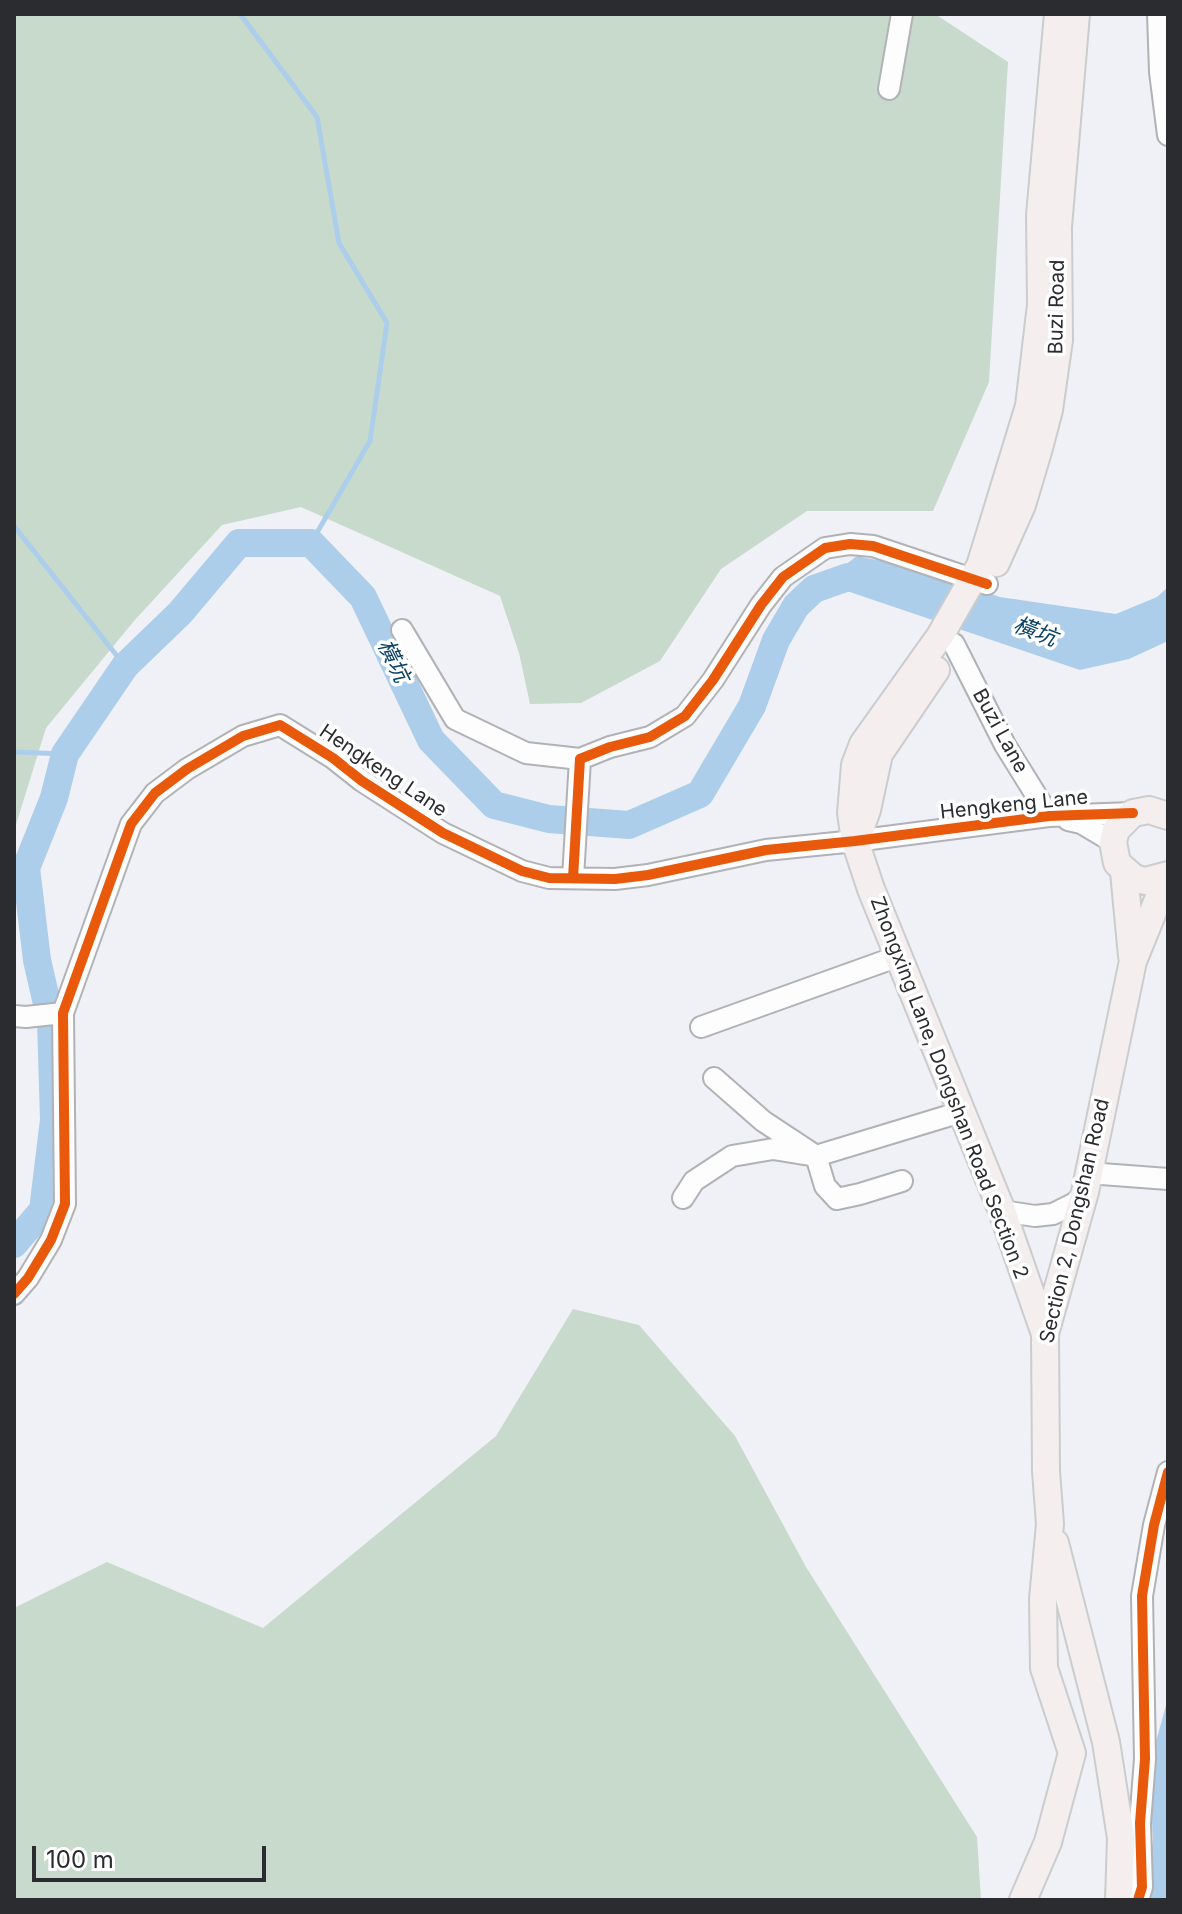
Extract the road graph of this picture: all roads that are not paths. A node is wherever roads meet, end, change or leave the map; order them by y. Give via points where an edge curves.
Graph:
1 (902, 14) edge
2 (1058, 14) edge
3 (1076, 14) edge
4 (1158, 14) edge
5 (889, 89) dead end
6 (1168, 135) edge
7 (979, 583) junction
8 (402, 630) dead end
9 (950, 640) junction
10 (580, 759) junction
11 (1154, 809) edge
12 (1049, 816) junction
13 (855, 841) junction
14 (1113, 842) junction
15 (1124, 872) junction
16 (1168, 875) edge
17 (573, 878) junction
18 (899, 956) junction
19 (1133, 961) junction
20 (63, 1013) junction
21 (20, 1017) edge
22 (701, 1027) dead end
23 (714, 1078) dead end
24 (961, 1112) junction
25 (816, 1156) junction
26 (1168, 1179) edge
27 (902, 1181) dead end
28 (1087, 1182) junction
29 (683, 1198) dead end
30 (1002, 1211) junction
31 (14, 1294) edge
32 (1045, 1334) junction
33 (1168, 1472) edge
34 (1050, 1524) junction
35 (1023, 1900) edge
36 (1119, 1900) edge
37 (1138, 1900) edge

1 - 5 street
2 - 7 main road, Buzi Road via 1040,215 1041,305 1029,406
3 - 7 main road, Buzi Road via 1058,227 1059,340 1051,396 1022,505
4 - 6 street
7 - 9 main road
7 - 10 street via 873,546 825,548 783,577 685,716 650,737
8 - 10 street via 455,719 526,753
9 - 12 street, Buzi Lane
9 - 13 main road via 879,754
10 - 17 street
11 - 12 street, Hengkeng Lane
11 - 14 main road via 1116,830
12 - 13 street, Hengkeng Lane
12 - 14 street via 1081,823
13 - 17 street, Hengkeng Lane via 766,850 648,875
13 - 18 main road, Zhongxing Lane, Dongshan Road Section 2
14 - 15 main road
15 - 16 main road via 1145,881
15 - 19 main road
16 - 19 main road, Section 2, Dongshan Road
17 - 20 street, Hengkeng Lane via 522,871 443,833 280,725 243,736 187,769 155,793 131,824
18 - 22 street
18 - 24 main road, Zhongxing Lane, Dongshan Road Section 2
19 - 28 main road, Section 2, Dongshan Road
20 - 21 street
20 - 31 street, Hengkeng Lane via 65,1204 51,1240
23 - 25 street via 763,1121
24 - 25 street
24 - 30 main road, Zhongxing Lane, Dongshan Road Section 2
25 - 27 street via 825,1186 837,1199
25 - 29 street via 773,1149 732,1156 694,1181
26 - 28 street
28 - 30 street via 1071,1206 1053,1214
28 - 32 main road, Section 2, Dongshan Road
30 - 32 main road, Zhongxing Lane, Dongshan Road Section 2
32 - 34 main road, Section 2, Dongshan Road
33 - 37 street via 1142,1596 1145,1759
34 - 35 main road, Section 2, Dongshan Road via 1044,1668 1072,1753 1048,1842
34 - 36 main road via 1106,1742 1121,1838

